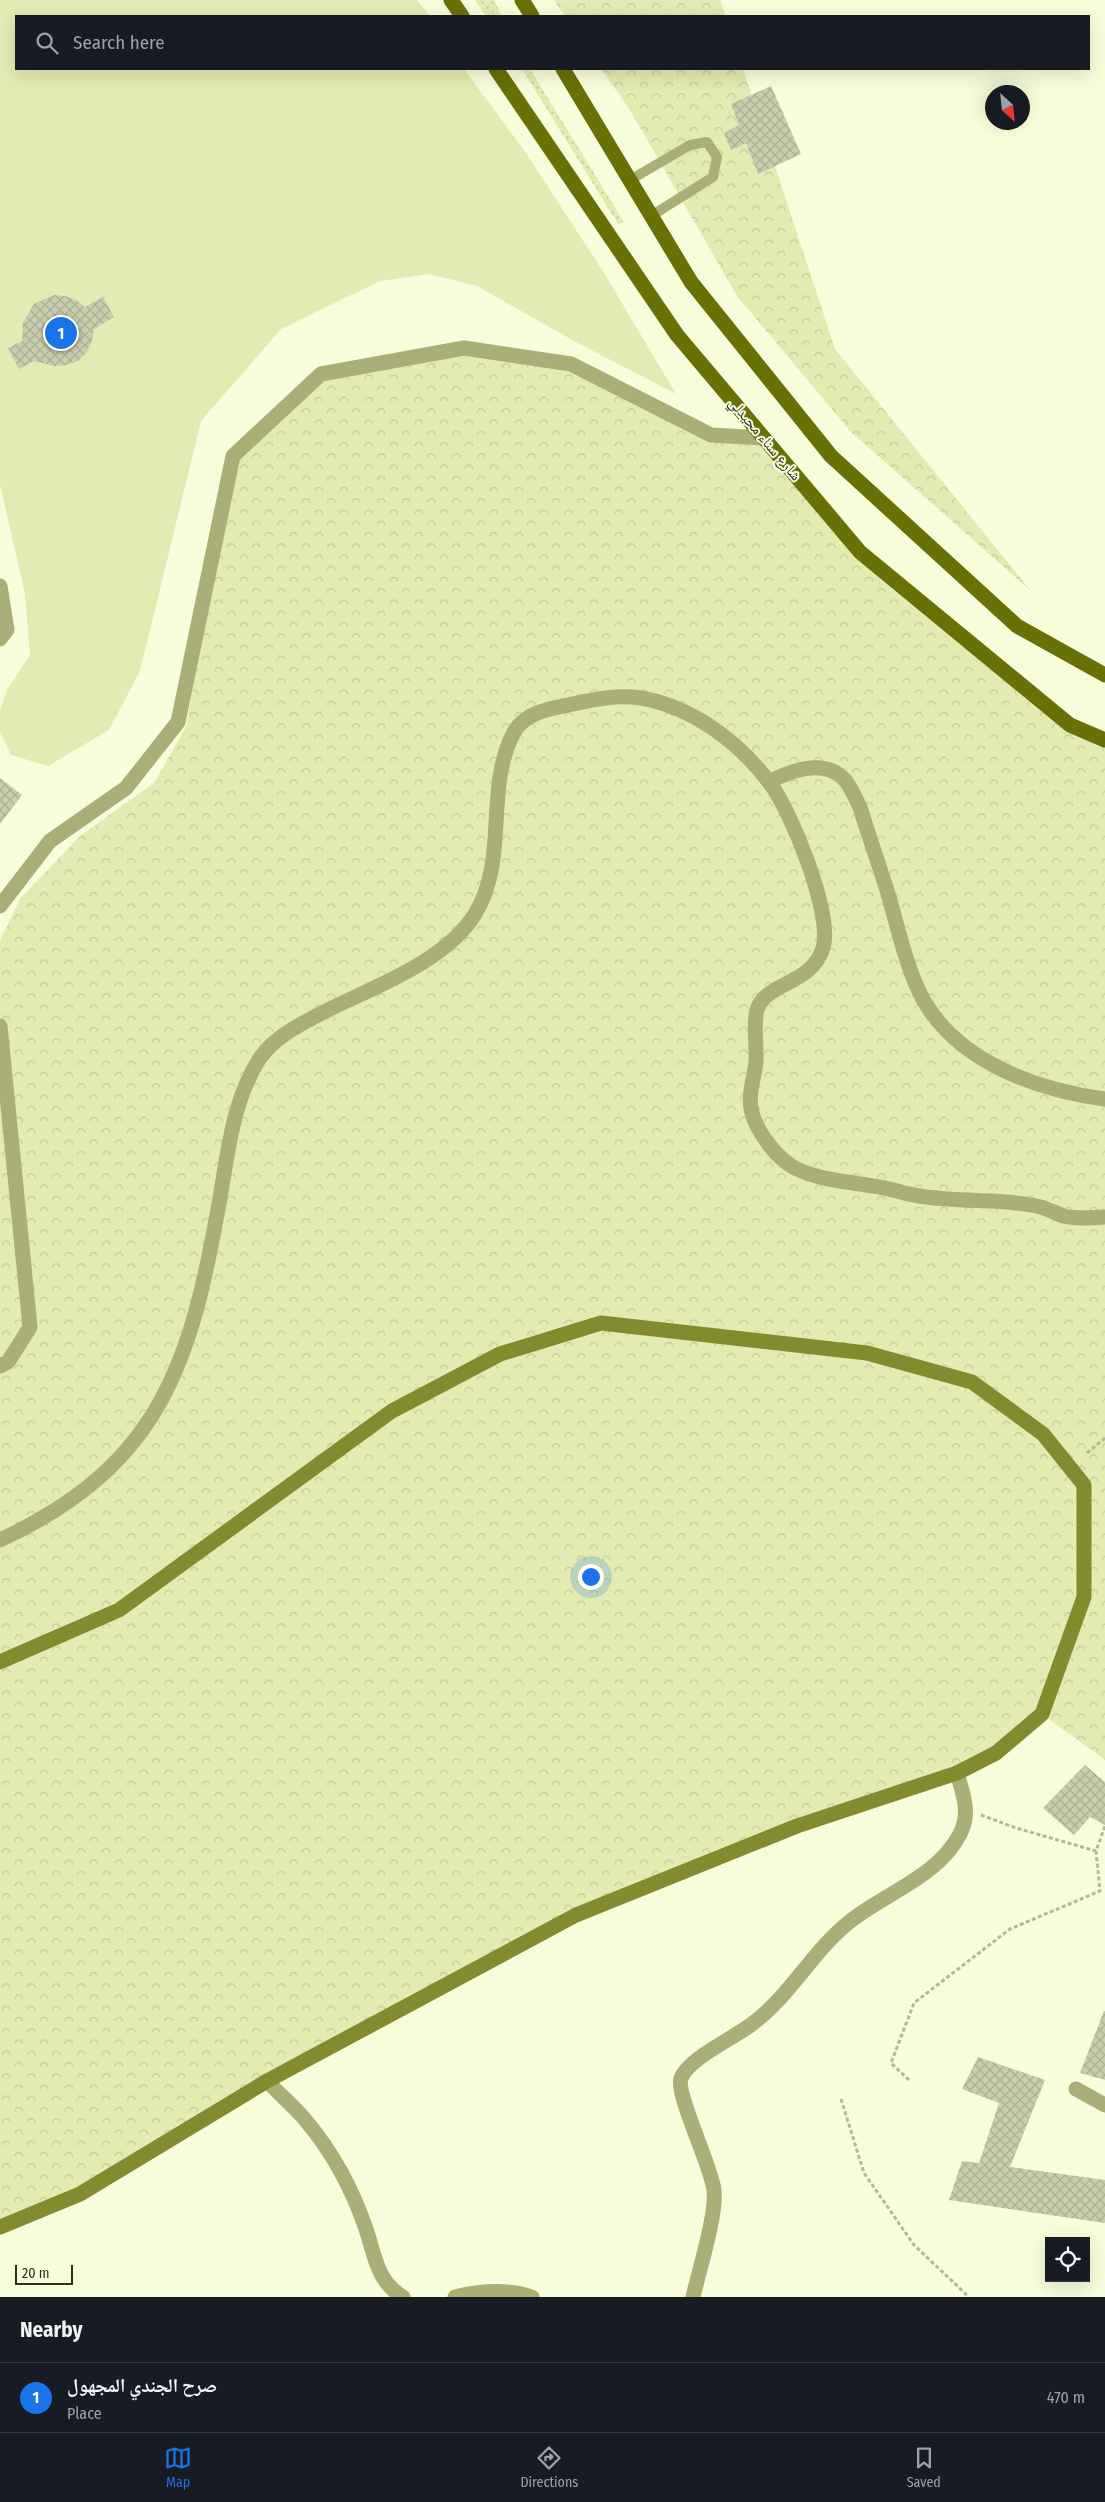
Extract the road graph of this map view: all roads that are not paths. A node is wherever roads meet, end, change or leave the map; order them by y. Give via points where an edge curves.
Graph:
1 (451, 0) edge
2 (522, 0) edge
3 (461, 15) edge
4 (531, 15) edge
5 (497, 70) edge
6 (564, 70) edge
7 (630, 180) junction
8 (651, 216) junction
9 (764, 438) junction
10 (0, 586) edge
11 (0, 640) edge
12 (1105, 675) edge
13 (1105, 740) edge
14 (769, 782) junction
15 (0, 906) edge
16 (0, 1026) edge
17 (1105, 1099) edge
18 (1105, 1217) edge
19 (0, 1366) edge
20 (0, 1540) edge
21 (0, 1662) edge
22 (957, 1773) junction
23 (267, 2081) junction
24 (1076, 2089) dead end
25 (1105, 2105) edge
26 (0, 2226) edge
27 (403, 2297) edge
28 (455, 2297) edge
29 (532, 2297) edge
30 (693, 2297) edge

1 - 3 main road
2 - 4 main road
5 - 9 main road, شارع سناء محيدلي via 677,335
6 - 7 main road
7 - 8 main road
7 - 8 lane via 690,145 707,142 717,157 713,177
8 - 12 main road via 691,282 831,456 1017,626
9 - 13 main road, شارع سناء محيدلي via 860,552 1070,725
9 - 15 street via 711,435 571,364 493,352 464,348 321,374 233,456 178,722 126,788 50,841
10 - 11 street via 7,630
14 - 17 street via 796,770 819,768 832,771 850,788 860,808 902,944 924,1000 949,1032 972,1051 1019,1077 1051,1088
14 - 18 street via 784,802 796,832 823,916 825,936 815,964 806,974 765,996 756,1015 756,1064 750,1110 772,1147 794,1168 853,1184 963,1202 1026,1204 1046,1208 1062,1216
14 - 20 street via 721,734 680,711 638,698 612,697 549,709 522,722 513,734 501,771 494,860 488,884 472,918 437,952 395,979 295,1027 261,1057 239,1104 190,1334 159,1407 121,1457 99,1478 65,1503
16 - 19 street via 30,1328 8,1362
21 - 22 street via 119,1610 392,1411 500,1354 601,1323 808,1346 866,1353 972,1382 1043,1434 1084,1485 1084,1597 1042,1714 996,1753
22 - 23 street via 797,1826 576,1915
22 - 30 street via 967,1810 959,1836 936,1863 848,1922 770,2010 710,2050 682,2075 680,2090 714,2191 713,2209
23 - 26 street via 80,2194
23 - 27 street via 324,2144 363,2221 382,2279
24 - 25 street
28 - 29 street via 498,2292

